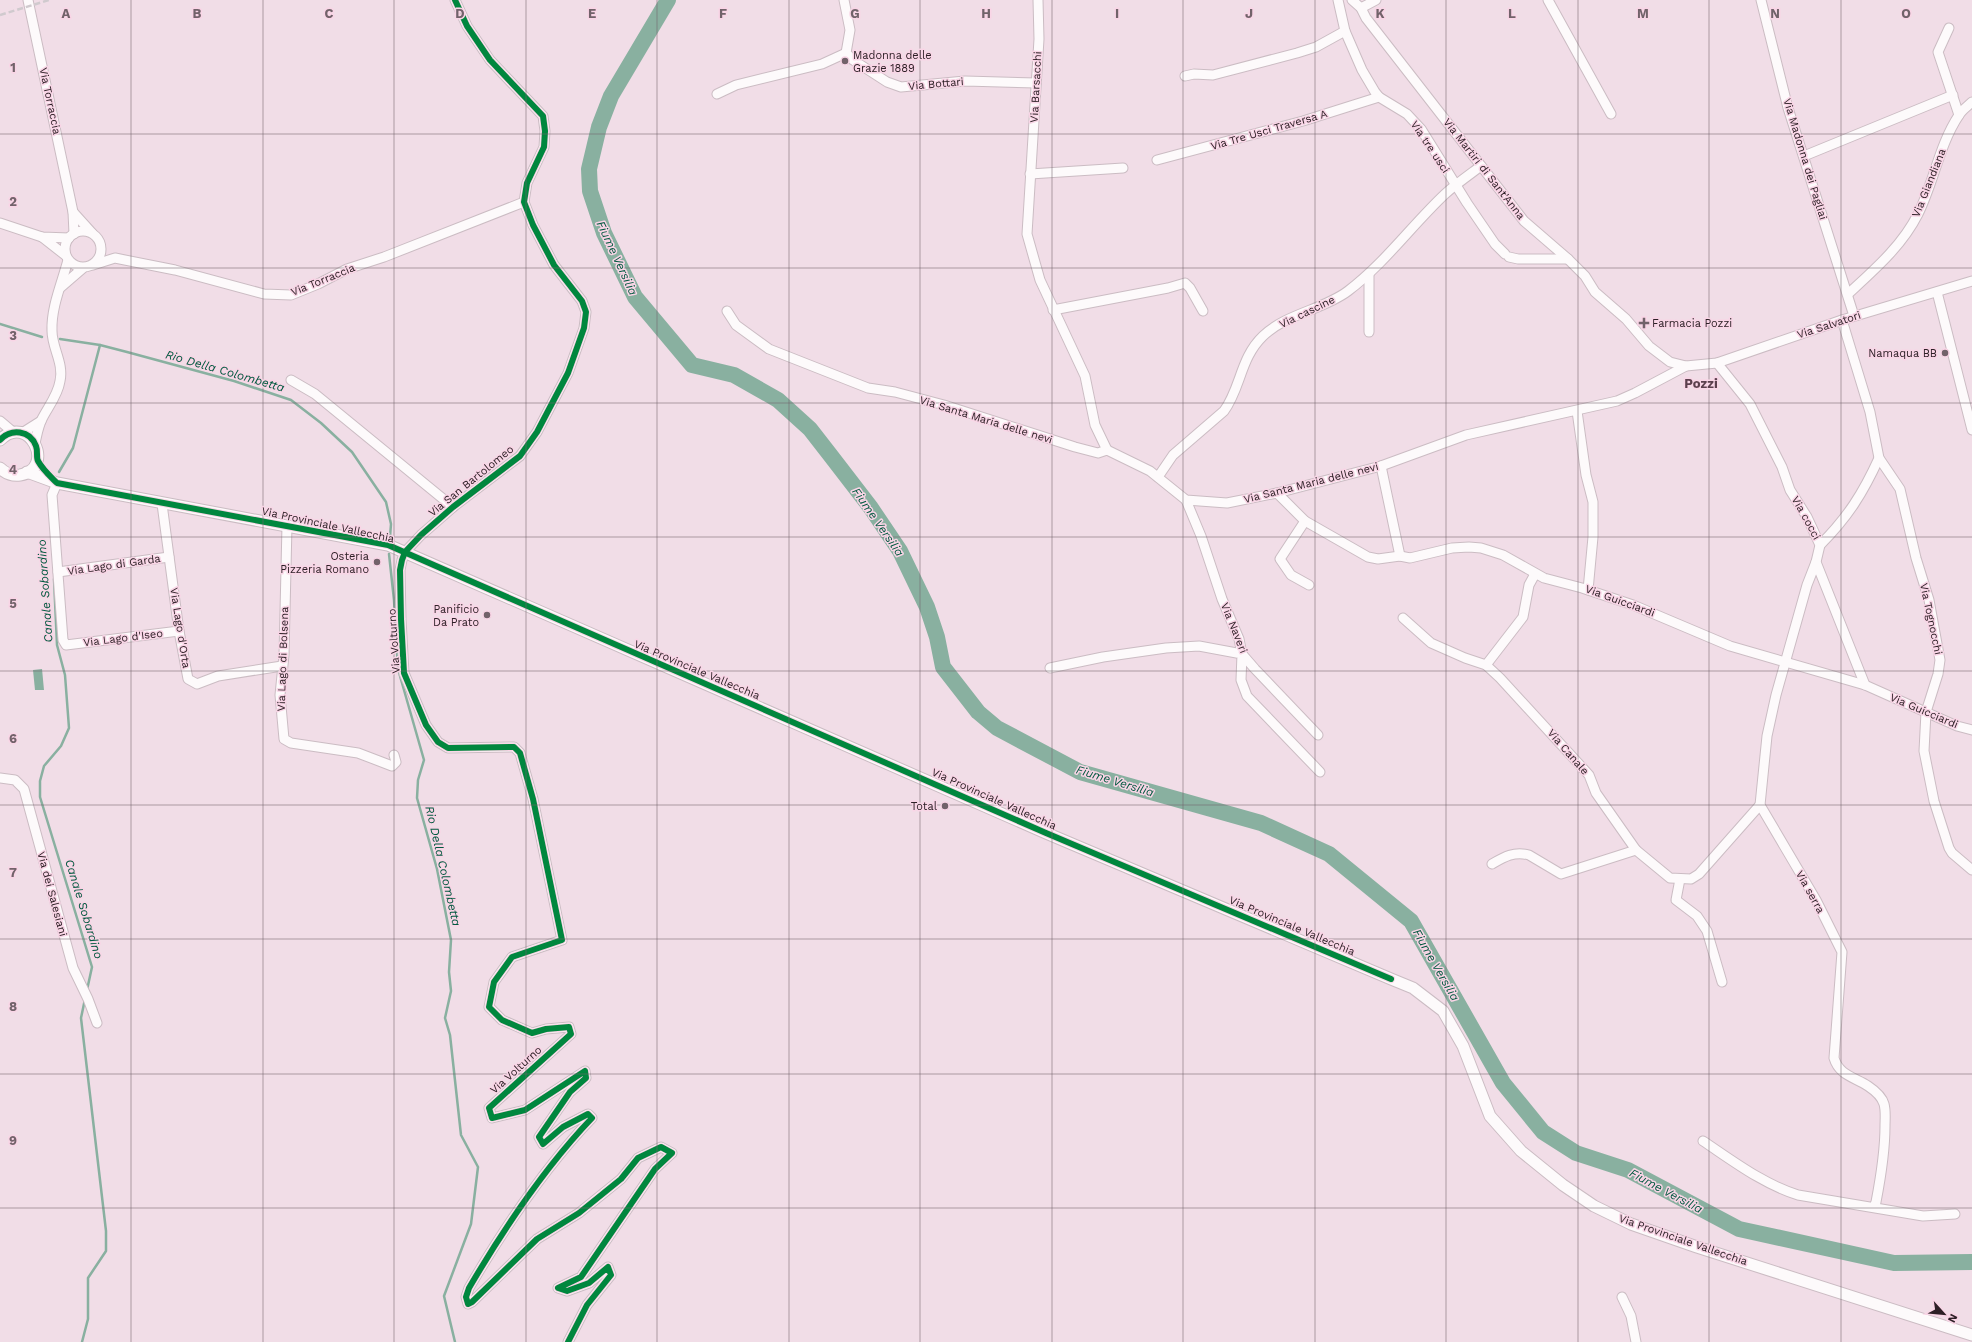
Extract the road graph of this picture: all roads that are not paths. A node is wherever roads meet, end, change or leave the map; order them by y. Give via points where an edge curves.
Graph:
1 (28, 0) edge
2 (455, 0) edge
3 (844, 0) edge
4 (1038, 0) edge
5 (1338, 0) edge
6 (1352, 0) edge
7 (1376, 0) edge
8 (1548, 0) edge
9 (1763, 0) edge
10 (1361, 8) junction
11 (1949, 28) dead end
12 (1345, 31) junction
13 (846, 53) junction
14 (1185, 76) dead end
15 (1036, 83) junction
16 (717, 94) dead end
17 (1953, 95) junction
18 (1379, 97) junction
19 (1972, 102) edge
20 (1611, 114) dead end
21 (1959, 115) junction
22 (1804, 156) junction
23 (1157, 160) dead end
24 (1481, 166) junction
25 (1123, 168) dead end
26 (1030, 174) junction
27 (1456, 186) junction
28 (524, 202) junction
29 (73, 212) junction
30 (0, 223) edge
31 (92, 233) junction
32 (71, 236) junction
33 (42, 237) junction
34 (100, 242) junction
35 (67, 257) junction
36 (115, 258) junction
37 (1568, 259) junction
38 (94, 265) junction
39 (83, 268) junction
40 (1369, 274) junction
41 (1972, 281) edge
42 (60, 288) junction
43 (1937, 292) junction
44 (1848, 294) junction
45 (1053, 310) junction
46 (727, 311) dead end
47 (1203, 311) dead end
48 (1854, 316) junction
49 (1842, 320) junction
50 (1369, 332) dead end
51 (1717, 363) junction
52 (1686, 366) junction
53 (291, 380) dead end
54 (1577, 411) junction
55 (0, 421) edge
56 (41, 421) junction
57 (1972, 430) edge
58 (18, 432) junction
59 (0, 440) edge
60 (35, 443) junction
61 (1107, 450) junction
62 (1879, 458) junction
63 (37, 459) junction
64 (1381, 466) junction
65 (1, 470) edge
66 (27, 472) junction
67 (1158, 477) junction
68 (57, 483) junction
69 (1277, 493) junction
70 (1186, 500) junction
71 (162, 504) junction
72 (453, 507) junction
73 (1305, 521) junction
74 (287, 525) junction
75 (1820, 545) junction
76 (405, 552) junction
77 (1400, 556) junction
78 (169, 557) junction
79 (1816, 562) junction
80 (58, 572) junction
81 (1535, 574) junction
82 (1309, 585) dead end
83 (1588, 590) junction
84 (1404, 618) dead end
85 (179, 631) junction
86 (1242, 654) junction
87 (1786, 663) junction
88 (1486, 665) junction
89 (282, 666) junction
90 (1050, 668) dead end
91 (1865, 685) junction
92 (1926, 712) junction
93 (1972, 730) edge
94 (1318, 735) dead end
95 (394, 754) dead end
96 (1320, 772) dead end
97 (0, 778) edge
98 (1760, 805) junction
99 (1636, 850) junction
100 (1492, 864) dead end
101 (1972, 870) edge
102 (1680, 880) junction
103 (1722, 982) dead end
104 (97, 1024) dead end
105 (1703, 1141) dead end
106 (1874, 1207) junction
107 (1955, 1214) dead end
108 (1622, 1297) dead end
109 (1972, 1335) edge
110 (568, 1342) edge
111 (1636, 1342) edge

1 - 29 street, Via Torraccia
2 - 28 street, Via San Bartolomeo via 467,26 490,60 543,116 544,148 527,183
3 - 13 street via 850,30
4 - 15 street, Via Barsacchi
5 - 12 street, Via tre usci
6 - 10 street, Via Martiri di Sant'Anna
7 - 10 street
8 - 20 street
9 - 22 street, Via Madonna dei Pagliai via 1788,108
10 - 24 street, Via Martiri di Sant'Anna via 1366,18
11 - 17 street via 1938,52
12 - 14 street via 1316,47 1297,53 1213,75
12 - 18 street, Via tre usci via 1362,70
13 - 15 street, Via Bottari via 887,82 901,87 965,81
13 - 16 street via 822,64 736,84
15 - 26 street, Via Barsacchi
17 - 21 street
17 - 22 street
18 - 23 street, Via Tre Usci Traversa A via 1304,121
18 - 27 street, Via tre usci via 1407,114 1421,129
19 - 21 street, Via Giandiana
21 - 44 street, Via Giandiana via 1942,150 1926,197 1909,230 1898,245
22 - 44 street, Via Madonna dei Pagliai
24 - 27 street, Via cascine
24 - 37 street, Via Martiri di Sant'Anna via 1524,221
25 - 26 street
26 - 45 street, Via Barsacchi via 1027,234 1040,280
27 - 37 street, Via tre usci via 1495,244 1507,256 1518,259
27 - 40 street, Via cascine
28 - 36 street, Via Torraccia via 347,269 291,295 264,294 175,270
28 - 72 street, Via San Bartolomeo via 532,225 554,265 582,301 586,312 584,328 568,373 537,432 520,456
29 - 31 street
29 - 32 street, Via Torraccia
30 - 33 street
31 - 32 street via 79,231
31 - 34 street
32 - 33 street
32 - 35 street via 66,243
33 - 35 street
34 - 36 street
34 - 38 street via 101,255
35 - 39 street via 72,264
35 - 42 street
36 - 38 street, Via Torraccia
37 - 52 street, Via Martiri di Sant'Anna via 1649,346 1670,362
38 - 39 street
39 - 42 street
40 - 50 street
40 - 67 street, Via cascine via 1335,299 1280,324 1263,336 1247,357 1230,403 1173,455
41 - 43 street, Via Salvatori
42 - 56 street via 51,323 60,361 60,381 57,392
43 - 48 street, Via Salvatori
43 - 57 street
44 - 48 street, Via Madonna dei Pagliai
45 - 47 street via 1185,283
45 - 61 street, Via Barsacchi via 1085,376 1096,424
46 - 61 street, Via Santa Maria delle nevi via 736,325 769,349 868,388 944,405 1098,453
48 - 49 street, Via Salvatori
49 - 51 street, Via Salvatori
49 - 62 street, Via Tognocchi via 1870,412
51 - 52 street, Via Salvatori
51 - 75 street, Via cocci via 1750,404 1782,467 1790,490
52 - 54 street, Via Santa Maria delle nevi via 1623,398
53 - 72 street, Via San Bartolomeo via 315,394
54 - 64 street, Via Santa Maria delle nevi via 1466,435
54 - 83 street via 1586,475 1593,502
55 - 58 street
56 - 58 street
56 - 60 street
58 - 59 main road via 8,434
58 - 60 main road via 32,438
60 - 63 main road
61 - 67 street, Via Santa Maria delle nevi
62 - 75 street via 1856,503
62 - 92 street, Via Tognocchi via 1900,489 1936,634 1940,660
63 - 66 main road via 32,469
63 - 68 main road
64 - 69 street, Via Santa Maria delle nevi
64 - 77 street
65 - 66 main road, Via Provinciale Vallecchia via 15,475
66 - 68 main road, Via Provinciale Vallecchia
67 - 70 street, Via Santa Maria delle nevi
68 - 71 main road, Via Provinciale Vallecchia
68 - 80 street via 52,495
69 - 70 street, Via Santa Maria delle nevi via 1227,502
69 - 73 street, Via Guicciardi
70 - 86 street, Via Naveri via 1239,639
71 - 74 main road, Via Provinciale Vallecchia
71 - 78 street, Via Lago d'Orta
72 - 76 street, Via San Bartolomeo
73 - 77 street, Via Guicciardi via 1368,557 1378,559
73 - 82 street via 1280,559 1291,575
74 - 76 main road, Via Provinciale Vallecchia via 388,545
74 - 89 street, Via Lago di Bolsena
75 - 79 street, Via cocci
76 - 109 main road, Via Provinciale Vallecchia via 1046,833 1413,988 1444,1011 1463,1046 1490,1116 1521,1151 1594,1206 1631,1224 1697,1247
76 - 110 street, Via Volturno via 400,570 404,673 426,725 438,742 448,748 514,747 520,753 533,799 562,940 512,957 494,982 489,1007 502,1020 532,1033 569,1027 571,1034 488,1108 492,1118 525,1110 585,1071 586,1078 570,1092 539,1137 543,1144 563,1127 588,1114 592,1118 574,1137 500,1235 469,1288 466,1297 468,1304 537,1239 579,1213 621,1179 638,1158 661,1147 672,1153 655,1170 581,1277 558,1288 567,1291 589,1283 608,1267 611,1275 587,1305
77 - 81 street, Via Guicciardi via 1410,558 1452,548 1475,547 1503,555
78 - 80 street, Via Lago di Garda
78 - 85 street, Via Lago d'Orta
79 - 87 street via 1790,639
79 - 91 street
80 - 85 street, Via Lago d'Iseo via 63,640 66,645
81 - 83 street, Via Guicciardi
81 - 88 street via 1528,585 1523,617
83 - 87 street, Via Guicciardi via 1675,622 1730,646
84 - 88 street, Via Canale via 1431,644
85 - 89 street, Via Lago d'Orta via 188,679 193,683 197,684 218,676
86 - 90 street via 1199,646 1166,648
86 - 94 street, Via Naveri
86 - 96 street via 1241,680 1247,696
87 - 91 street, Via Guicciardi
87 - 98 street via 1776,695 1768,736
88 - 99 street, Via Canale via 1590,775 1596,793
89 - 95 street, Via Lago di Bolsena via 280,695 284,739 291,743 358,753 392,766 396,762
91 - 92 street, Via Guicciardi
92 - 93 street, Via Guicciardi
92 - 101 street, Via Tognocchi via 1924,751 1934,801 1952,854
97 - 104 street, Via dei Salesiani via 15,780 24,789 73,968
98 - 102 street via 1699,874 1690,879
98 - 106 street, Via serra via 1816,900 1842,952 1834,1058 1836,1066 1844,1074 1867,1086 1884,1103 1886,1142
99 - 100 street via 1561,874 1522,854 1507,855
99 - 102 street, Via Canale via 1670,878
102 - 103 street via 1676,900 1697,916 1707,931
105 - 106 street via 1778,1189 1798,1195
106 - 107 street via 1924,1216
108 - 111 street via 1631,1316

